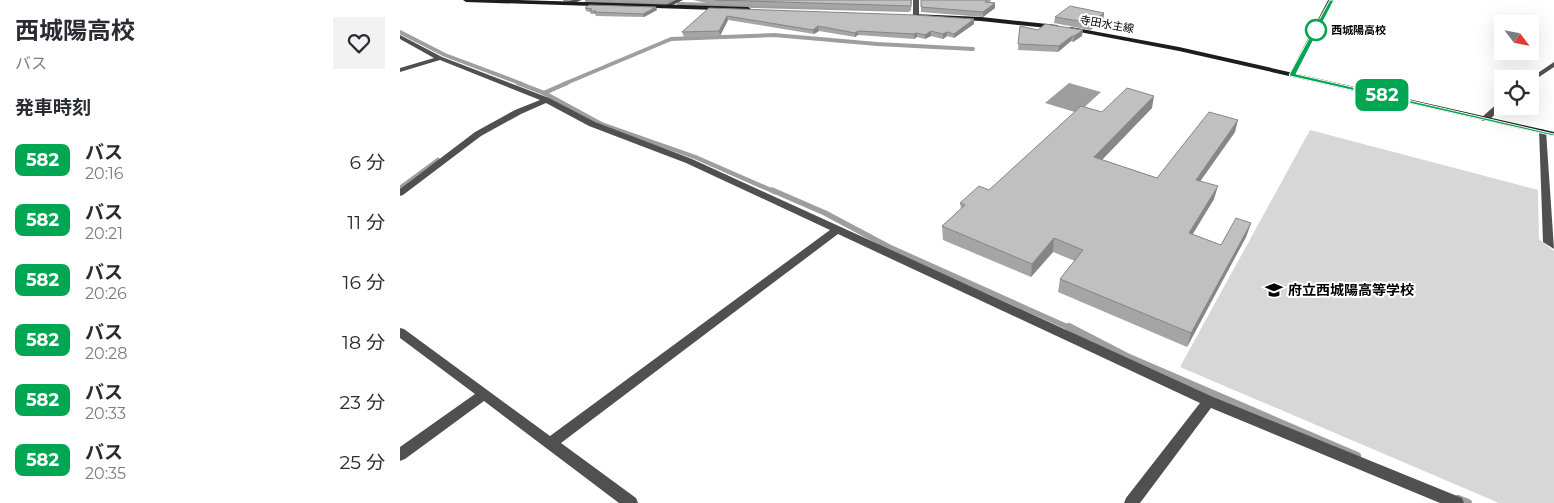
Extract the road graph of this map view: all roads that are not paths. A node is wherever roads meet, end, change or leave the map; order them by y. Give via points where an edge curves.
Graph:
1 (466, 0) edge
2 (579, 0) edge
3 (680, 0) edge
4 (915, 0) edge
5 (1332, 0) edge
6 (568, 4) junction
7 (667, 6) junction
8 (759, 10) edge
9 (907, 14) edge
10 (916, 15) junction
11 (400, 38) edge
12 (440, 58) junction
13 (1554, 64) edge
14 (400, 70) edge
15 (1292, 75) junction
16 (1539, 75) edge
17 (546, 100) junction
18 (1494, 111) edge
19 (1485, 119) junction
20 (1542, 131) junction
21 (1554, 134) edge
22 (400, 193) edge
23 (838, 229) junction
24 (1554, 246) edge
25 (400, 332) edge
26 (485, 394) junction
27 (1209, 401) junction
28 (551, 443) junction
29 (400, 455) edge
30 (631, 503) edge
31 (1131, 503) edge
32 (1457, 503) edge

1 - 6 main road
2 - 6 street
3 - 7 street
4 - 10 street
5 - 15 street
6 - 7 main road
7 - 8 main road
9 - 10 main road, 寺田水主線
10 - 15 main road, 寺田水主線 via 1048,26 1179,49
11 - 12 street
12 - 14 street
12 - 17 street
13 - 16 street
15 - 19 main road, 寺田水主線
17 - 22 street via 478,134
17 - 23 street via 592,124 689,161
18 - 19 street
19 - 20 main road, 寺田水主線
20 - 21 main road, 寺田水主線
20 - 24 street via 1548,242
23 - 27 street
23 - 28 street
25 - 26 street
26 - 28 street
26 - 29 street
27 - 31 street
27 - 32 street
28 - 30 street

